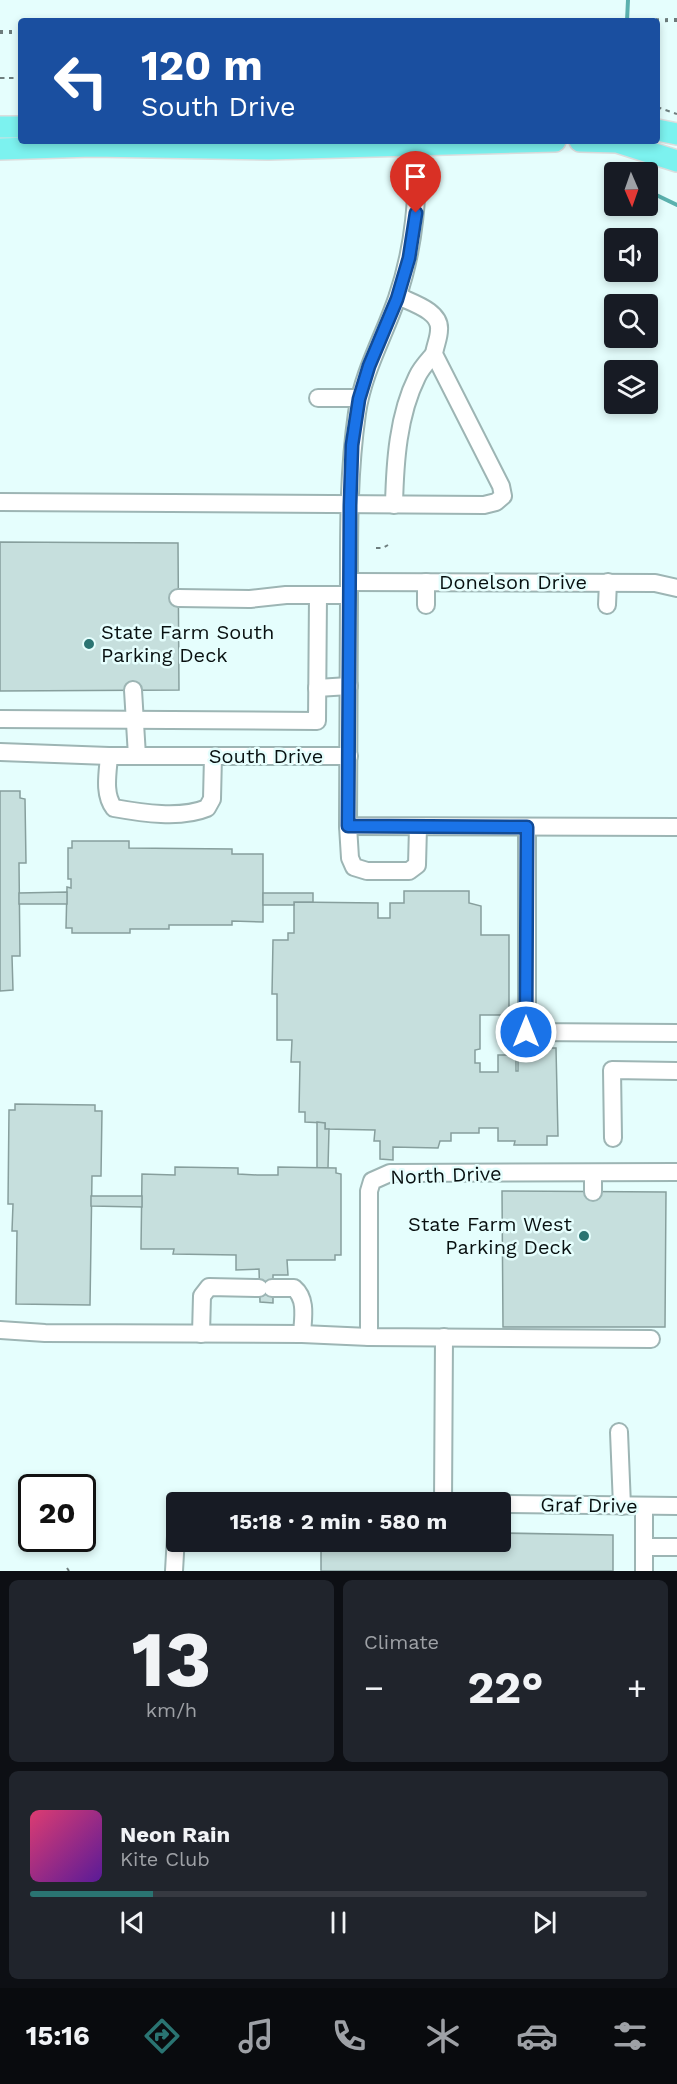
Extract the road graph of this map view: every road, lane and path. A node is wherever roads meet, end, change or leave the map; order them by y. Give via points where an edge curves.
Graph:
1 (0, 78) edge
2 (18, 78) edge
3 (660, 108) edge
4 (677, 114) edge
5 (0, 127) edge
6 (18, 127) edge
7 (660, 131) edge
8 (677, 134) edge
9 (374, 144) edge
10 (417, 144) edge
11 (624, 144) edge
12 (0, 149) edge
13 (677, 160) edge
14 (398, 296) junction
15 (434, 354) junction
16 (318, 398) dead end
17 (359, 399) junction
18 (0, 502) edge
19 (350, 505) junction
20 (394, 505) junction
21 (388, 545) dead end
22 (376, 548) dead end
23 (426, 582) junction
24 (608, 582) junction
25 (677, 588) edge
26 (349, 589) junction
27 (318, 595) junction
28 (178, 598) dead end
29 (426, 605) dead end
30 (607, 605) dead end
31 (349, 686) junction
32 (317, 688) junction
33 (138, 690) dead end
34 (0, 719) edge
35 (136, 720) junction
36 (0, 752) edge
37 (109, 756) junction
38 (137, 756) junction
39 (213, 756) junction
40 (349, 756) junction
41 (348, 826) junction
42 (418, 827) junction
43 (527, 827) junction
44 (677, 827) edge
45 (677, 1033) edge
46 (677, 1071) edge
47 (613, 1138) dead end
48 (677, 1172) edge
49 (593, 1173) junction
50 (593, 1191) dead end
51 (0, 1330) edge
52 (201, 1334) junction
53 (302, 1334) junction
54 (369, 1337) junction
55 (444, 1337) junction
56 (651, 1339) dead end
57 (619, 1432) dead end
58 (443, 1492) edge
59 (511, 1504) edge
60 (622, 1506) junction
61 (644, 1506) junction
62 (677, 1506) edge
63 (644, 1547) junction
64 (677, 1547) edge
65 (175, 1552) edge
66 (174, 1571) edge
67 (644, 1571) edge

1 - 2 path
3 - 4 path
5 - 6 main road
7 - 8 main road
9 - 12 main road via 268,149
10 - 14 street via 414,228
11 - 13 main road
14 - 15 street via 437,320 440,329
14 - 17 street
15 - 20 street via 417,375 405,408 395,468
15 - 20 street via 503,496 484,505
16 - 17 street
17 - 19 street via 352,445
18 - 19 street
19 - 20 street
19 - 26 street
21 - 22 path
23 - 24 street, Donelson Drive
23 - 26 street, Donelson Drive
23 - 29 street
24 - 25 street, Donelson Drive
24 - 30 street
26 - 27 street, Donelson Drive
26 - 31 street
27 - 28 street, Donelson Drive
27 - 32 street
31 - 32 street
31 - 40 street
32 - 35 street via 317,721
33 - 35 street via 133,710
34 - 35 street
35 - 38 street
36 - 37 street, South Drive
37 - 38 street, South Drive
37 - 39 street via 108,791 114,808 165,813 196,813 207,808 212,799
38 - 39 street, South Drive
39 - 40 street, South Drive
40 - 41 street, South Drive
41 - 42 street
41 - 42 street, South Drive via 350,858 354,867 367,871 409,871 417,865
42 - 43 street
43 - 44 street
43 - 45 street via 526,1032
46 - 47 street via 612,1070
48 - 49 street, North Drive
49 - 50 street
49 - 54 street, North Drive via 390,1173 372,1181
51 - 52 street
52 - 53 street
52 - 53 street via 202,1296 209,1287 294,1288 301,1294 304,1309
53 - 54 street
54 - 55 street
55 - 56 street via 522,1333
55 - 58 street
57 - 60 street
59 - 60 street, Graf Drive
60 - 61 street, Graf Drive
61 - 62 street, Graf Drive
61 - 63 street
63 - 64 street
63 - 67 street
65 - 66 street

